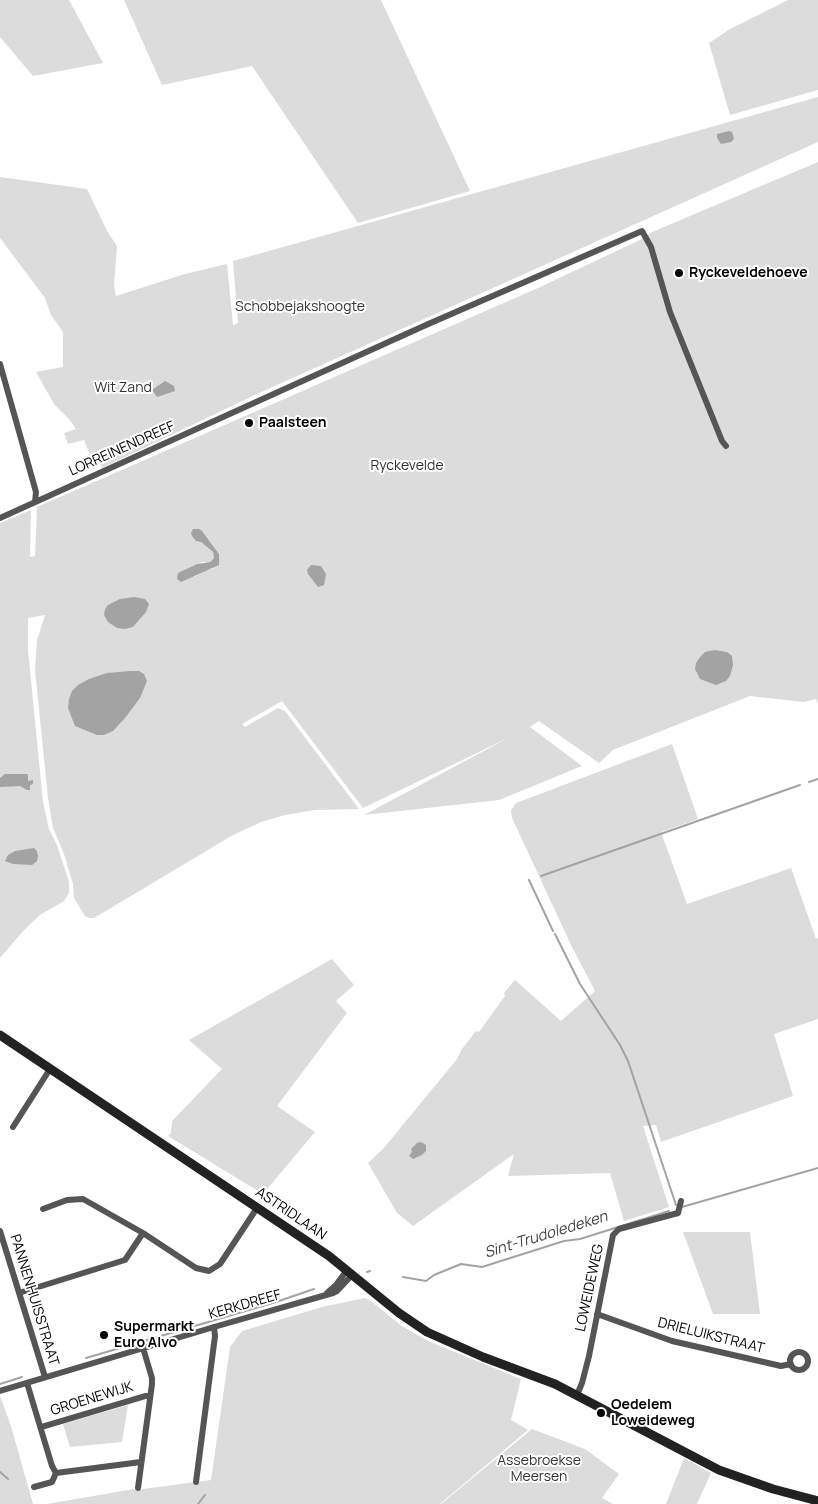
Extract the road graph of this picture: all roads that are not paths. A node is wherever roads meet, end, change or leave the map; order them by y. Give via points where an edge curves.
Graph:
1 (0, 364) edge
2 (726, 446) dead end
3 (35, 502) junction
4 (0, 518) edge
5 (0, 1035) edge
6 (50, 1068) junction
7 (13, 1127) dead end
8 (681, 1201) dead end
9 (43, 1208) dead end
10 (258, 1208) junction
11 (0, 1231) edge
12 (143, 1233) junction
13 (350, 1272) junction
14 (19, 1293) junction
15 (597, 1314) junction
16 (214, 1326) junction
17 (143, 1348) junction
18 (791, 1364) dead end
19 (45, 1378) junction
20 (27, 1383) junction
21 (0, 1390) edge
22 (577, 1395) junction
23 (150, 1396) junction
24 (40, 1427) junction
25 (141, 1462) junction
26 (56, 1473) junction
27 (196, 1482) dead end
28 (34, 1487) dead end
29 (138, 1488) dead end
30 (818, 1501) edge

1 - 3 street via 36,492
2 - 3 street, LORREINENDREEF via 670,312 642,230 426,324
3 - 4 street, LORREINENDREEF
5 - 6 main road, ASTRIDLAAN
6 - 7 street
6 - 10 main road, ASTRIDLAAN
8 - 15 street, LOWEIDEWEG via 678,1213 619,1229 613,1235
9 - 12 street via 67,1200 83,1200
10 - 12 street via 220,1264 209,1271 196,1268
10 - 13 main road, ASTRIDLAAN
11 - 14 street, PANNENHUISSTRAAT
12 - 14 street via 124,1260
13 - 16 street, KERKDREEF via 325,1294
13 - 22 main road, ASTRIDLAAN via 427,1332
14 - 19 street, PANNENHUISSTRAAT
15 - 18 street, DRIELUIKSTRAAT via 679,1343 781,1366
15 - 22 street, LOWEIDEWEG
16 - 17 street, KERKDREEF
16 - 27 street
17 - 19 street, KERKDREEF
17 - 23 street, GROENEWIJK via 152,1378
19 - 20 street, KERKDREEF
20 - 21 street, KERKDREEF
20 - 24 street, GROENEWIJK
22 - 30 main road, ASTRIDLAAN via 719,1470
23 - 24 street, GROENEWIJK
23 - 25 street, GROENEWIJK
24 - 26 street, GROENEWIJK
25 - 26 street
25 - 29 street, GROENEWIJK
26 - 28 street via 52,1482

